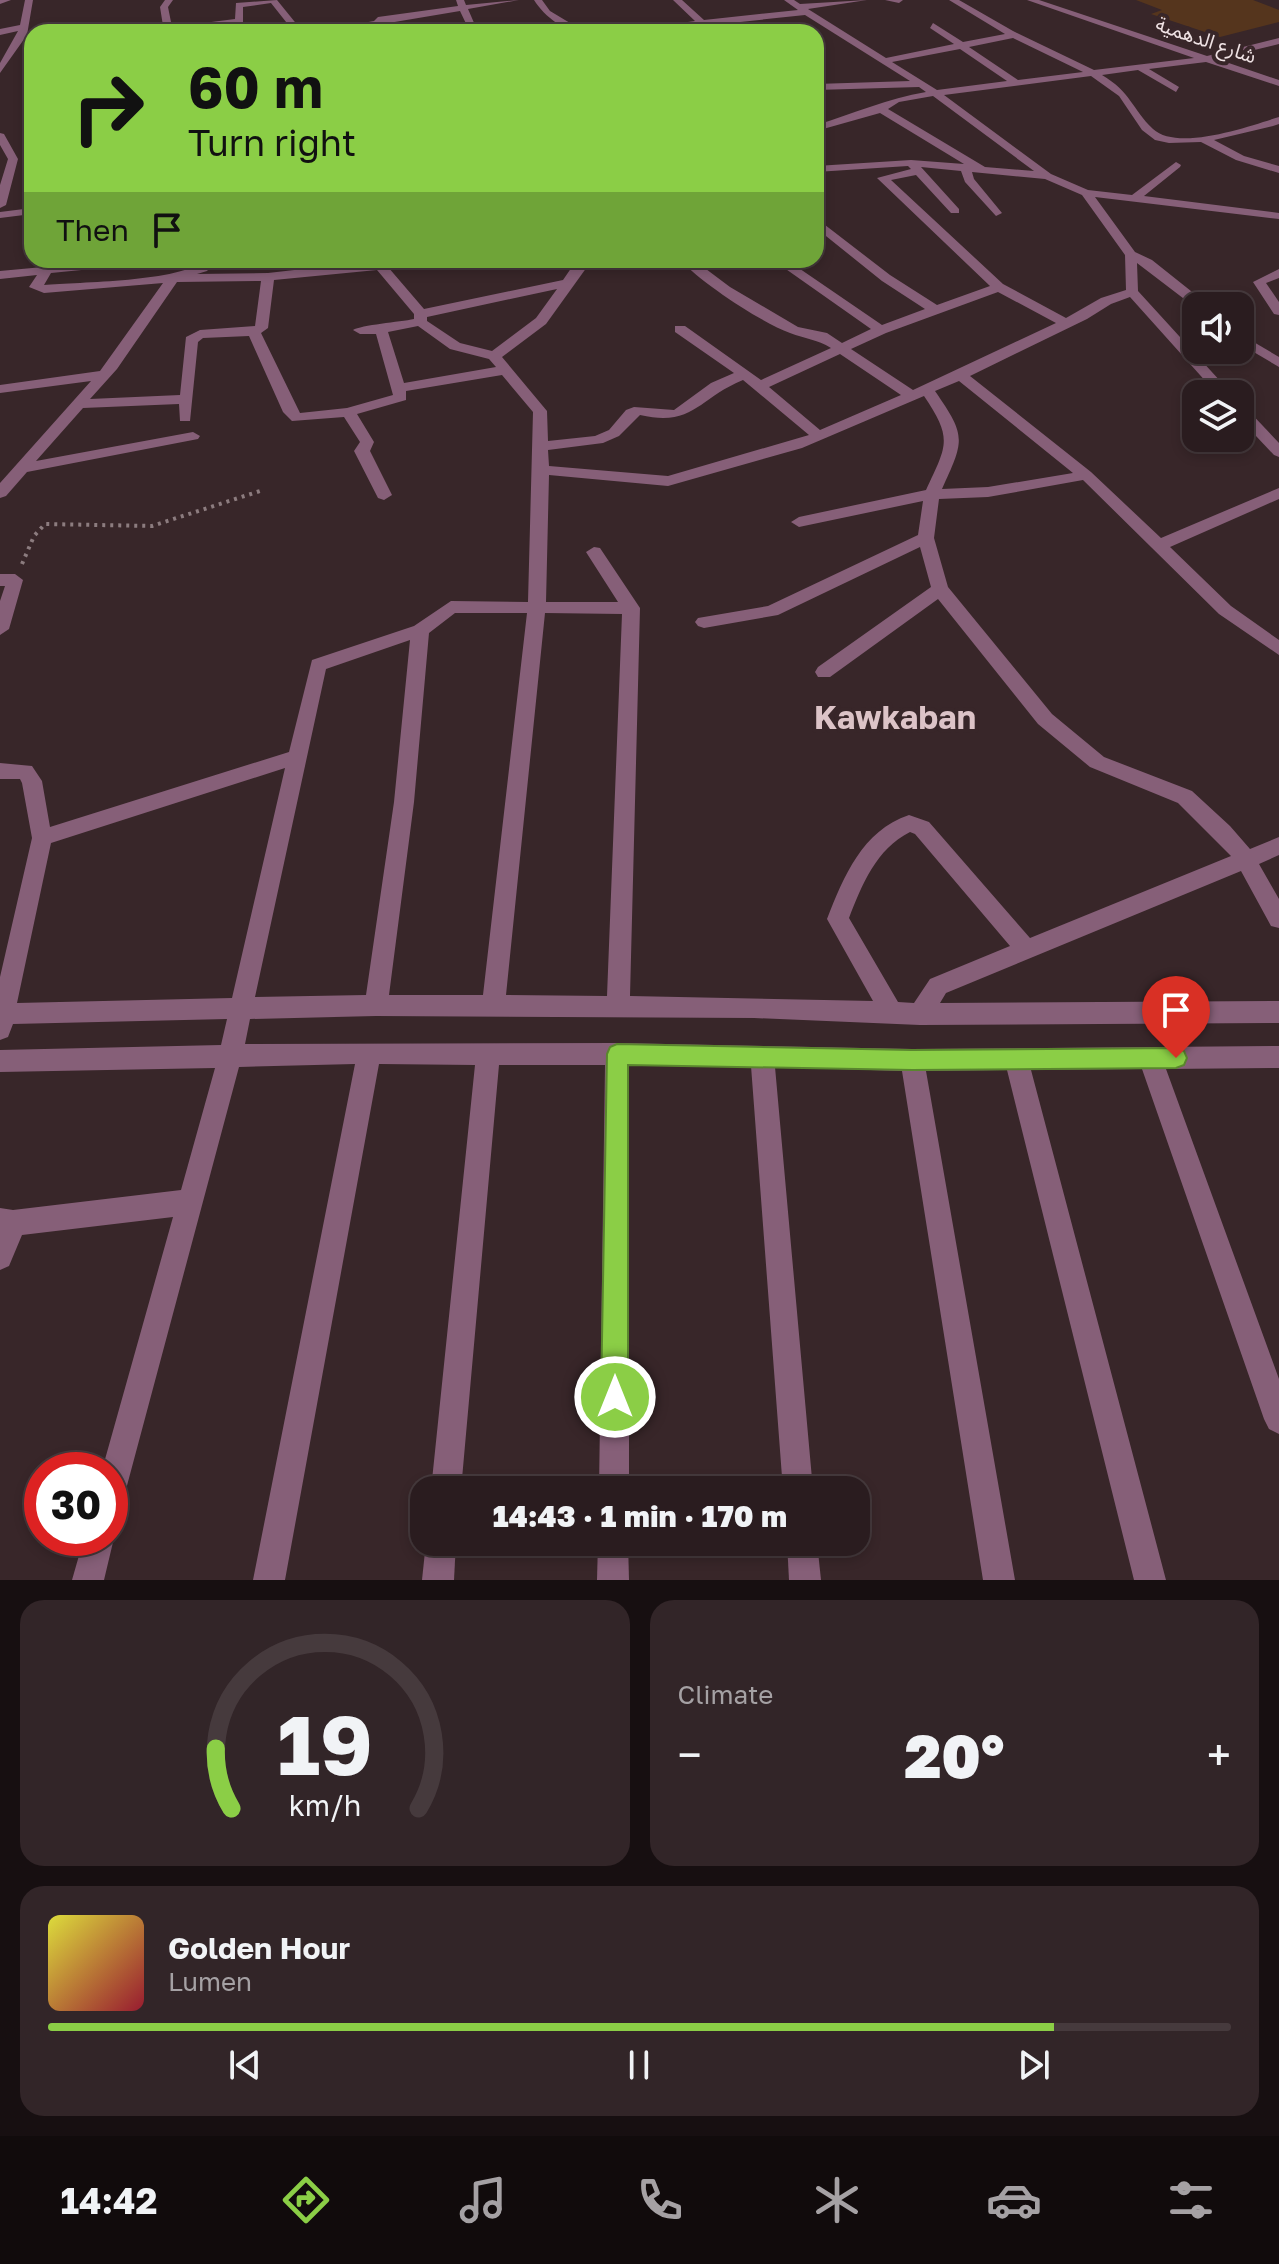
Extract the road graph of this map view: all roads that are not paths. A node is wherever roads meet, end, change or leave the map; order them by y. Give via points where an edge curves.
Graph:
1 (7, 0) edge
2 (29, 0) edge
3 (169, 0) edge
4 (272, 0) edge
5 (515, 0) edge
6 (538, 0) edge
7 (677, 0) edge
8 (863, 0) edge
9 (889, 0) edge
10 (899, 0) edge
11 (953, 0) edge
12 (1031, 0) edge
13 (0, 1) edge
14 (463, 4) edge
15 (797, 6) edge
16 (377, 8) dead end
17 (760, 18) junction
18 (729, 20) junction
19 (700, 21) junction
20 (25, 24) edge
21 (167, 24) edge
22 (239, 24) edge
23 (292, 24) edge
24 (377, 24) edge
25 (381, 24) edge
26 (471, 24) edge
27 (567, 24) edge
28 (685, 24) edge
29 (734, 24) edge
30 (767, 24) edge
31 (933, 26) dead end
32 (24, 27) joint
33 (833, 29) junction
34 (824, 30) edge
35 (0, 32) edge
36 (1014, 35) junction
37 (1279, 41) edge
38 (961, 45) junction
39 (1206, 59) junction
40 (883, 61) junction
41 (1, 67) edge
42 (1139, 67) junction
43 (1093, 72) junction
44 (1016, 83) junction
45 (1279, 83) edge
46 (921, 84) junction
47 (824, 87) edge
48 (1176, 89) dead end
49 (935, 93) junction
50 (881, 109) junction
51 (824, 119) edge
52 (1279, 120) edge
53 (832, 124) junction
54 (824, 126) edge
55 (1268, 127) junction
56 (1279, 134) edge
57 (0, 136) edge
58 (1201, 138) junction
59 (1176, 165) dead end
60 (916, 167) junction
61 (965, 167) junction
62 (824, 169) edge
63 (1279, 170) edge
64 (984, 171) junction
65 (1047, 176) junction
66 (1086, 193) junction
67 (1134, 199) junction
68 (0, 205) edge
69 (955, 211) dead end
70 (24, 212) edge
71 (996, 213) dead end
72 (0, 215) edge
73 (1279, 216) edge
74 (824, 228) edge
75 (1131, 255) junction
76 (34, 268) edge
77 (50, 268) edge
78 (203, 268) edge
79 (338, 268) edge
80 (381, 268) edge
81 (579, 268) edge
82 (696, 268) edge
83 (791, 268) edge
84 (1279, 273) edge
85 (0, 275) edge
86 (268, 277) junction
87 (173, 278) junction
88 (567, 283) junction
89 (999, 287) junction
90 (1132, 292) junction
91 (1184, 292) edge
92 (935, 310) junction
93 (1279, 311) edge
94 (420, 318) junction
95 (1065, 323) junction
96 (680, 329) dead end
97 (360, 330) dead end
98 (381, 330) junction
99 (881, 330) junction
100 (254, 332) junction
101 (1254, 347) edge
102 (843, 350) junction
103 (499, 363) junction
104 (1279, 363) edge
105 (103, 375) junction
106 (742, 375) junction
107 (960, 375) junction
108 (1212, 380) edge
109 (762, 385) junction
110 (401, 388) junction
111 (0, 389) edge
112 (919, 393) junction
113 (187, 399) junction
114 (80, 404) junction
115 (348, 412) junction
116 (185, 418) dead end
117 (1254, 425) edge
118 (193, 436) dead end
119 (819, 436) junction
120 (539, 447) junction
121 (1279, 452) edge
122 (20, 469) junction
123 (541, 470) junction
124 (1086, 475) junction
125 (2, 487) edge
126 (1279, 493) edge
127 (932, 494) junction
128 (384, 495) dead end
129 (799, 522) dead end
130 (926, 538) junction
131 (1157, 546) junction
132 (594, 552) dead end
133 (7, 580) edge
134 (940, 589) junction
135 (537, 605) junction
136 (631, 608) junction
137 (704, 622) dead end
138 (0, 629) edge
139 (420, 630) junction
140 (1279, 649) edge
141 (824, 672) dead end
142 (297, 757) junction
143 (0, 771) edge
144 (42, 838) junction
145 (1279, 846) edge
146 (1244, 857) junction
147 (1279, 919) edge
148 (1026, 949) junction
149 (376, 1005) junction
150 (493, 1006) junction
151 (618, 1006) junction
152 (241, 1007) junction
153 (1279, 1012) edge
154 (892, 1013) junction
155 (920, 1014) junction
156 (2, 1019) edge
157 (369, 1053) junction
158 (488, 1054) junction
159 (617, 1054) junction
160 (762, 1055) junction
161 (230, 1057) junction
162 (1279, 1057) edge
163 (1150, 1058) junction
164 (1016, 1059) junction
165 (912, 1060) junction
166 (0, 1061) edge
167 (189, 1202) junction
168 (6, 1222) edge
169 (0, 1257) edge
170 (1279, 1419) edge
171 (122, 1452) edge
172 (447, 1476) edge
173 (614, 1476) edge
174 (797, 1476) edge
175 (94, 1556) edge
176 (440, 1556) edge
177 (613, 1556) edge
178 (803, 1556) edge
179 (88, 1580) edge
180 (269, 1580) edge
181 (438, 1580) edge
182 (613, 1580) edge
183 (805, 1580) edge
184 (999, 1580) edge
185 (1150, 1580) edge

1 - 13 street
2 - 20 street
3 - 21 street via 164,7
4 - 22 street via 239,5
4 - 23 street
5 - 14 street
6 - 27 street via 547,13
7 - 19 street
8 - 15 street
9 - 10 street
11 - 36 street
12 - 39 street, شارع الدهمية
14 - 25 street
14 - 26 street
15 - 17 street
15 - 33 street
16 - 24 street
17 - 18 street
17 - 30 street
18 - 19 street
18 - 29 street
19 - 28 street
31 - 38 street
32 - 35 street
32 - 41 street
33 - 34 street
33 - 40 street
36 - 38 street
36 - 43 street
37 - 39 street
38 - 40 street
38 - 44 street
39 - 42 street
39 - 45 street, شارع الدهمية
40 - 46 street
42 - 43 street
42 - 48 street
43 - 44 street
43 - 58 street via 1129,97 1139,119 1159,138
44 - 49 street
46 - 47 street
46 - 49 street
49 - 50 street via 896,100
49 - 65 street
50 - 53 street
50 - 64 street
51 - 53 street
52 - 55 street
53 - 54 street
55 - 56 street
55 - 58 street
57 - 68 street via 13,159
58 - 63 street
59 - 67 street
60 - 61 street
60 - 62 street
60 - 69 street
60 - 89 street via 883,178
61 - 64 street
61 - 71 street
64 - 65 street
65 - 66 street
66 - 67 street
66 - 75 street
67 - 73 street
70 - 72 street
74 - 92 street
75 - 90 street
75 - 91 street
76 - 85 street
77 - 87 street via 35,287
78 - 87 street
79 - 86 street
80 - 94 street
81 - 88 street
82 - 102 street via 794,330 822,336
83 - 99 street
84 - 93 street via 1259,282
86 - 87 street
86 - 100 street via 261,328
87 - 105 street
88 - 94 street
88 - 103 street via 541,321
89 - 92 street
89 - 95 street
90 - 95 street
90 - 108 street
92 - 99 street
94 - 98 street
94 - 103 street via 455,346
95 - 107 street
96 - 106 street
97 - 98 street
98 - 110 street
99 - 102 street
100 - 113 street via 200,334 191,340
100 - 115 street via 297,418
101 - 104 street
102 - 109 street
102 - 112 street
103 - 110 street
103 - 120 street via 540,411
105 - 111 street
105 - 114 street
106 - 109 street
106 - 120 street via 716,386 678,414 639,410 598,440
107 - 112 street
107 - 124 street
109 - 119 street
110 - 115 street via 401,397
112 - 119 street
112 - 127 street via 951,425 950,455
113 - 114 street
113 - 116 street
114 - 122 street
115 - 128 street via 367,442 362,451
117 - 121 street
118 - 122 street
119 - 123 street via 668,481
120 - 123 street
122 - 125 street
123 - 135 street
124 - 127 street via 988,492
124 - 131 street
126 - 131 street
127 - 129 street
127 - 130 street
130 - 134 street
130 - 137 street via 772,611
131 - 140 street via 1225,610
132 - 136 street
133 - 138 street
134 - 141 street
134 - 146 street via 1045,719 1097,762 1185,797
135 - 136 street
135 - 139 street via 451,607
135 - 150 street
136 - 151 street
139 - 142 street via 318,665
139 - 149 street via 404,802
142 - 144 street
142 - 152 street
143 - 144 street via 25,771 32,781
144 - 156 street
145 - 146 street
146 - 147 street
146 - 148 street
148 - 154 street via 922,828 909,823 890,830 858,869 838,919
148 - 155 street via 938,986
149 - 150 street
149 - 152 street
150 - 151 street
151 - 154 street
152 - 156 street
152 - 161 street
153 - 155 street
154 - 155 street
157 - 158 street
157 - 161 street
157 - 180 street
158 - 159 street
158 - 172 street
159 - 160 street
159 - 173 street
160 - 165 street
160 - 174 street
161 - 166 street
161 - 167 street
162 - 163 street
163 - 164 street
163 - 170 street
164 - 165 street
164 - 185 street
165 - 184 street
167 - 168 street
167 - 171 street
168 - 169 street
175 - 179 street
176 - 181 street
177 - 182 street
178 - 183 street

